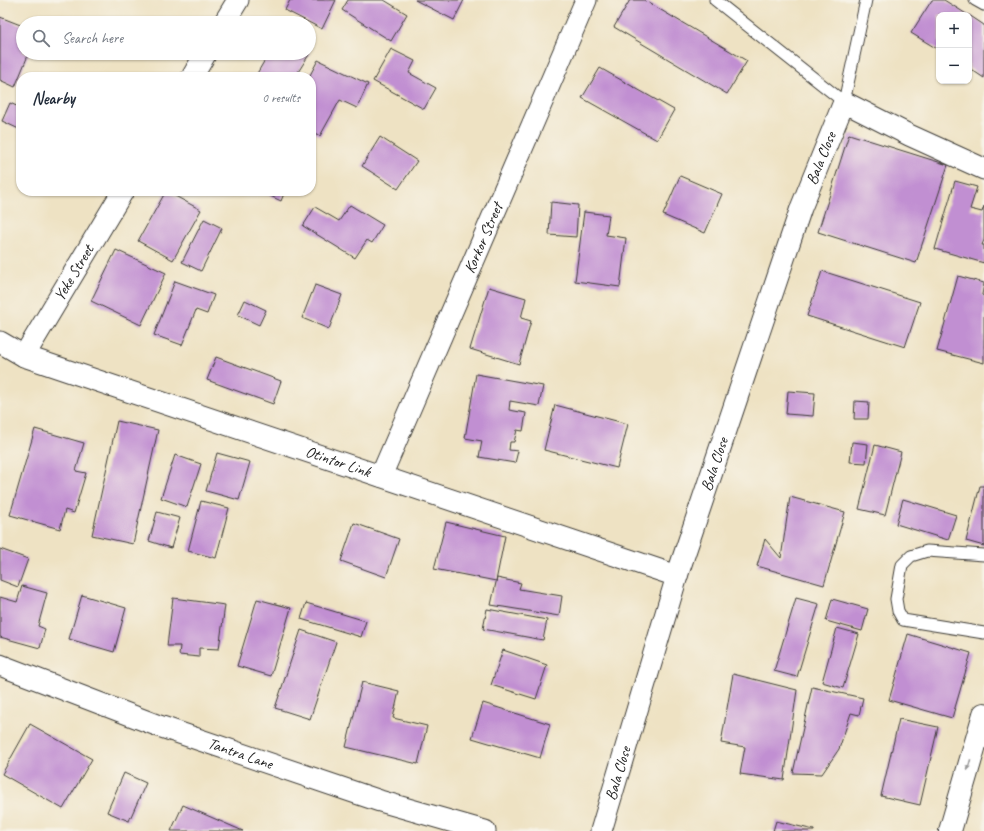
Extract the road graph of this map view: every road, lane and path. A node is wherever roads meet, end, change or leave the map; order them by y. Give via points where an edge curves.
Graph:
1 (238, 0) edge
2 (586, 0) edge
3 (715, 0) edge
4 (866, 0) edge
5 (975, 0) edge
6 (984, 5) edge
7 (228, 16) edge
8 (202, 60) edge
9 (195, 72) edge
10 (844, 102) junction
11 (984, 169) edge
12 (120, 196) edge
13 (0, 342) edge
14 (24, 356) junction
15 (381, 476) junction
16 (984, 555) edge
17 (677, 576) junction
18 (984, 633) edge
19 (0, 665) edge
20 (984, 714) edge
21 (484, 831) edge
22 (601, 831) edge
23 (950, 831) edge

1 - 7 street
2 - 15 street, Korkor Street
3 - 10 lane
4 - 10 lane
5 - 6 lane
8 - 9 street
10 - 11 street
10 - 17 street, Bala Close via 801,208
12 - 14 street, Yeke Street
13 - 14 street, Otintor Link
14 - 15 street, Otintor Link
15 - 17 street, Otintor Link
16 - 18 lane via 927,551 911,556 902,565 896,599 903,620
17 - 22 street, Bala Close
19 - 21 street, Tantra Lane via 174,731 380,801
20 -> 23 main road

